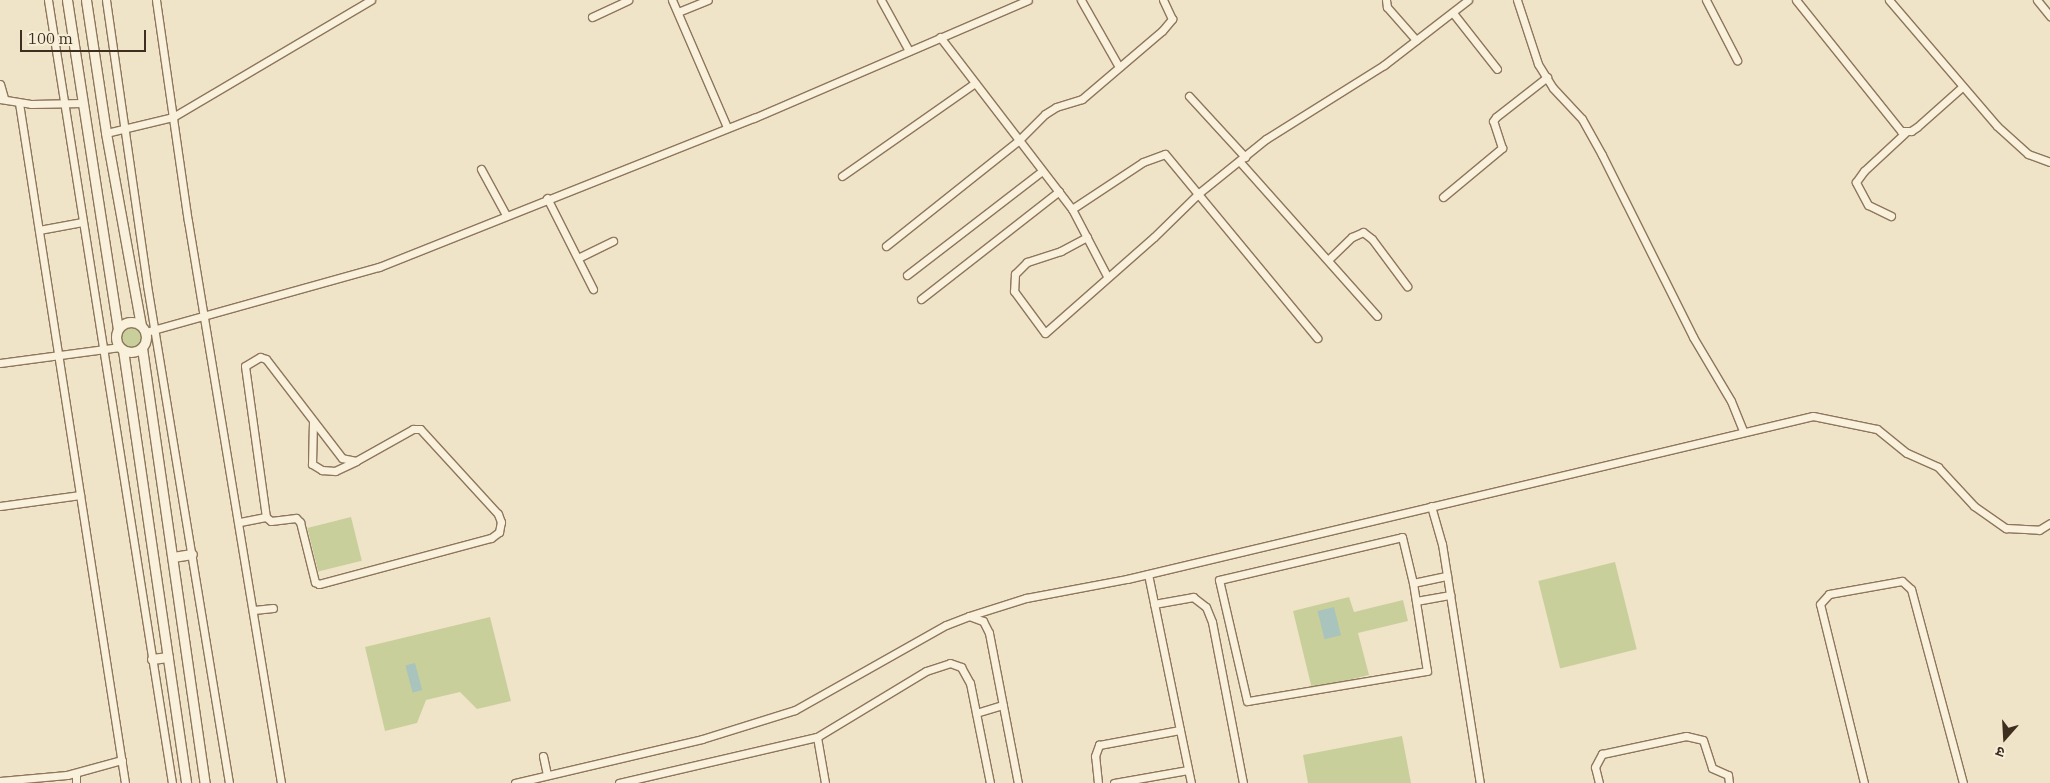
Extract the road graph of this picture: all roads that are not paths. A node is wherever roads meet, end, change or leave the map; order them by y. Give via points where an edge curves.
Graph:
1 (48, 0) edge
2 (67, 0) edge
3 (86, 0) edge
4 (106, 0) edge
5 (156, 0) edge
6 (372, 0) edge
7 (628, 0) edge
8 (672, 0) edge
9 (708, 0) edge
10 (881, 0) edge
11 (1028, 0) edge
12 (1082, 0) edge
13 (1163, 0) edge
14 (1386, 0) edge
15 (1468, 0) edge
16 (1517, 0) edge
17 (1706, 0) edge
18 (1796, 0) edge
19 (1889, 0) edge
20 (2038, 0) edge
21 (678, 12) junction
22 (1453, 13) junction
23 (2050, 16) edge
24 (592, 17) dead end
25 (940, 37) junction
26 (1416, 40) junction
27 (910, 51) junction
28 (1737, 60) dead end
29 (1119, 67) junction
30 (1497, 69) dead end
31 (1547, 78) junction
32 (975, 83) junction
33 (0, 84) edge
34 (1962, 87) junction
35 (1189, 96) dead end
36 (2, 99) edge
37 (19, 103) junction
38 (65, 103) junction
39 (83, 103) junction
40 (173, 117) junction
41 (727, 127) junction
42 (125, 128) junction
43 (1906, 132) junction
44 (106, 133) junction
45 (1018, 141) junction
46 (1242, 159) junction
47 (2050, 162) edge
48 (481, 169) dead end
49 (1042, 171) junction
50 (842, 176) dead end
51 (1058, 191) junction
52 (1199, 193) junction
53 (547, 198) junction
54 (1443, 198) dead end
55 (1072, 209) junction
56 (506, 215) junction
57 (1891, 216) dead end
58 (82, 222) junction
59 (39, 230) junction
60 (1087, 236) junction
61 (612, 241) dead end
62 (886, 246) dead end
63 (578, 258) junction
64 (1328, 260) junction
65 (907, 275) dead end
66 (1107, 276) junction
67 (1407, 286) dead end
68 (593, 289) dead end
69 (922, 299) dead end
70 (204, 316) junction
71 (1377, 316) dead end
72 (118, 328) junction
73 (143, 328) junction
74 (156, 329) junction
75 (1317, 338) dead end
76 (121, 348) junction
77 (142, 348) junction
78 (103, 349) junction
79 (58, 355) junction
80 (0, 363) edge
81 (313, 421) junction
82 (1743, 431) junction
83 (356, 461) junction
84 (80, 495) junction
85 (0, 506) edge
86 (1431, 506) junction
87 (266, 517) junction
88 (240, 522) junction
89 (2050, 523) edge
90 (192, 554) junction
91 (173, 556) junction
92 (1148, 574) junction
93 (1447, 576) junction
94 (1413, 583) junction
95 (1450, 595) junction
96 (1416, 601) junction
97 (1154, 604) junction
98 (273, 608) dead end
99 (254, 610) junction
100 (969, 616) junction
101 (168, 657) junction
102 (152, 659) junction
103 (1003, 705) junction
104 (976, 713) junction
105 (1180, 730) junction
106 (817, 737) junction
107 (543, 756) dead end
108 (122, 760) junction
109 (1188, 770) junction
110 (76, 773) junction
111 (547, 775) junction
112 (0, 782) edge
113 (76, 783) edge
114 (125, 783) edge
115 (172, 783) edge
116 (186, 783) edge
117 (204, 783) edge
118 (228, 783) edge
119 (281, 783) edge
120 (515, 783) edge
121 (619, 783) edge
122 (825, 783) edge
123 (990, 783) edge
124 (1018, 783) edge
125 (1098, 783) edge
126 (1114, 783) edge
127 (1192, 783) edge
128 (1243, 783) edge
129 (1480, 783) edge
130 (1599, 783) edge
131 (1729, 783) edge
132 (1864, 783) edge
133 (1963, 783) edge

1 - 38 street
2 - 39 main road
3 - 44 main road
4 - 42 street
5 - 40 street
6 - 40 street
7 - 24 street
8 - 21 street
9 - 21 street
10 - 27 street
11 - 25 street
12 - 29 street
13 - 29 street via 1170,13 1170,24
14 - 26 street via 1387,7
15 - 22 street
16 - 31 street via 1538,64
17 - 28 street
18 - 43 street via 1897,127
19 - 34 street
20 - 23 street
21 - 41 street
22 - 26 street
22 - 30 street
25 - 27 street
25 - 32 street
26 - 46 street via 1384,65 1266,139
27 - 41 street
29 - 45 street via 1082,100 1056,107 1045,114
31 - 54 street via 1496,116 1494,126 1502,148
31 - 82 street via 1582,119 1602,155 1693,336 1732,401
32 - 45 street
32 - 50 street
33 - 36 street
34 - 43 street via 1917,127
34 - 47 street via 2028,154
35 - 46 street
36 - 37 street
37 - 38 street
37 - 59 street
38 - 39 street
38 - 58 street
39 - 72 main road
40 - 42 street
40 - 70 street
41 - 53 street
42 - 44 street
42 - 74 street
43 - 57 street via 1856,182 1868,205
44 - 73 main road
45 - 49 street
45 - 62 street
46 - 52 street
46 - 64 street
48 - 56 street
49 - 51 street
49 - 65 street
51 - 55 street
51 - 69 street
52 - 55 street via 1167,155 1161,154
52 - 66 street via 1154,237
52 - 75 street
53 - 56 street
53 - 63 street
55 - 60 street
56 - 70 street via 379,267
58 - 59 street
58 - 78 street
59 - 79 street
60 - 66 street
60 - 66 street via 1061,251 1022,265 1013,280 1014,291 1046,333
61 - 63 street
63 - 68 street
64 - 67 street via 1352,237 1363,232
64 - 71 street
70 - 74 street
70 - 88 street
72 - 73 main road via 131,321
72 - 76 main road via 116,338
73 - 74 street
73 - 77 main road
74 - 90 street
76 - 77 main road via 133,352
76 - 78 street
76 - 101 main road
77 - 91 main road
78 - 79 street
78 - 102 street
79 - 80 street
79 - 84 street
81 - 83 street via 342,458
81 - 83 street via 312,464 322,470 335,471
81 - 87 street via 266,359 249,361 245,366
82 - 86 street
82 - 89 street via 1813,416 1870,426 1907,453 1938,467 1974,506 2006,528 2039,530
83 - 87 street via 413,429 420,429 498,514 501,522 499,532 491,538 319,584 315,582 300,522 296,518 271,521
84 - 85 street
84 - 108 street
86 - 92 street
86 - 93 street
87 - 88 street
88 - 99 street
90 - 91 main road
90 - 118 street
91 - 117 main road
92 - 97 street
92 - 100 street via 1026,598
93 - 94 street
93 - 95 street
94 - 96 street
94 - 96 street via 1402,537 1220,580 1247,701 1427,671
95 - 96 street
95 - 129 street
97 - 105 street
97 - 128 street via 1193,597 1206,607 1212,622
98 - 99 street
99 - 119 street
100 - 103 street via 983,621 990,632
100 - 111 street via 946,625 795,710 702,739
101 - 102 main road
101 - 116 main road
102 - 115 street
103 - 104 street
103 - 124 street
104 - 106 street via 970,684 961,667 950,663 926,672
104 - 123 street
105 - 109 street
105 - 125 street via 1098,745 1095,756
106 - 121 street
106 - 122 street
107 - 111 street
108 - 110 street
108 - 114 street
109 - 126 street
109 - 127 street
110 - 112 street
110 - 113 street
111 - 120 street
130 - 131 street via 1595,767 1602,754 1686,736 1703,740 1712,768 1728,775
132 - 133 street via 1820,604 1829,594 1902,581 1911,589

